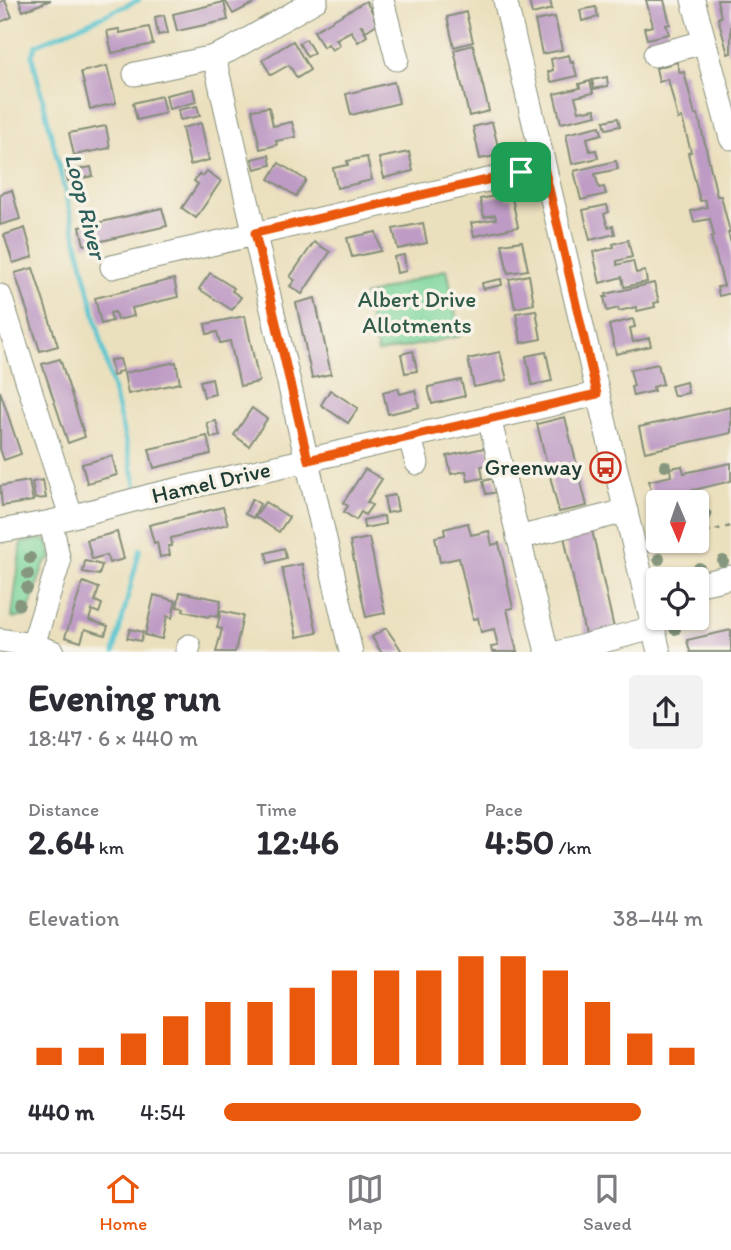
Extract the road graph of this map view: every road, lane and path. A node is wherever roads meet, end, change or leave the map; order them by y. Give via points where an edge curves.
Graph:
1 (316, 0) edge
2 (382, 0) edge
3 (505, 0) edge
4 (693, 0) edge
5 (704, 42) junction
6 (655, 55) dead end
7 (214, 57) junction
8 (397, 59) dead end
9 (135, 74) dead end
10 (731, 138) edge
11 (544, 167) junction
12 (255, 233) junction
13 (112, 267) dead end
14 (0, 296) edge
15 (597, 394) junction
16 (489, 418) junction
17 (410, 438) junction
18 (308, 460) junction
19 (417, 463) dead end
20 (626, 511) junction
21 (61, 519) junction
22 (731, 526) edge
23 (0, 531) edge
24 (709, 531) edge
25 (519, 538) junction
26 (646, 576) edge
27 (731, 576) edge
28 (709, 582) edge
29 (646, 630) edge
30 (654, 630) edge
31 (0, 640) edge
32 (43, 648) edge
33 (351, 652) edge
34 (547, 652) edge
35 (561, 652) edge
36 (659, 652) edge

1 - 7 street
2 - 8 street
3 - 11 street
4 - 5 street
5 - 6 street
5 - 10 street
7 - 9 street
7 - 12 street
11 - 12 street
11 - 15 street
12 - 13 street
12 - 18 street
14 - 21 street
15 - 16 street, Hamel Drive
15 - 20 street
16 - 17 street, Hamel Drive
16 - 25 street
17 - 18 street, Hamel Drive
17 - 19 street
18 - 21 street, Hamel Drive
18 - 33 street
20 - 25 street
20 - 26 street
21 - 23 street, Hamel Drive
21 - 32 street via 59,562
22 - 24 path
25 - 34 street
27 - 28 street
29 - 35 street
30 - 36 street
31 - 32 street

